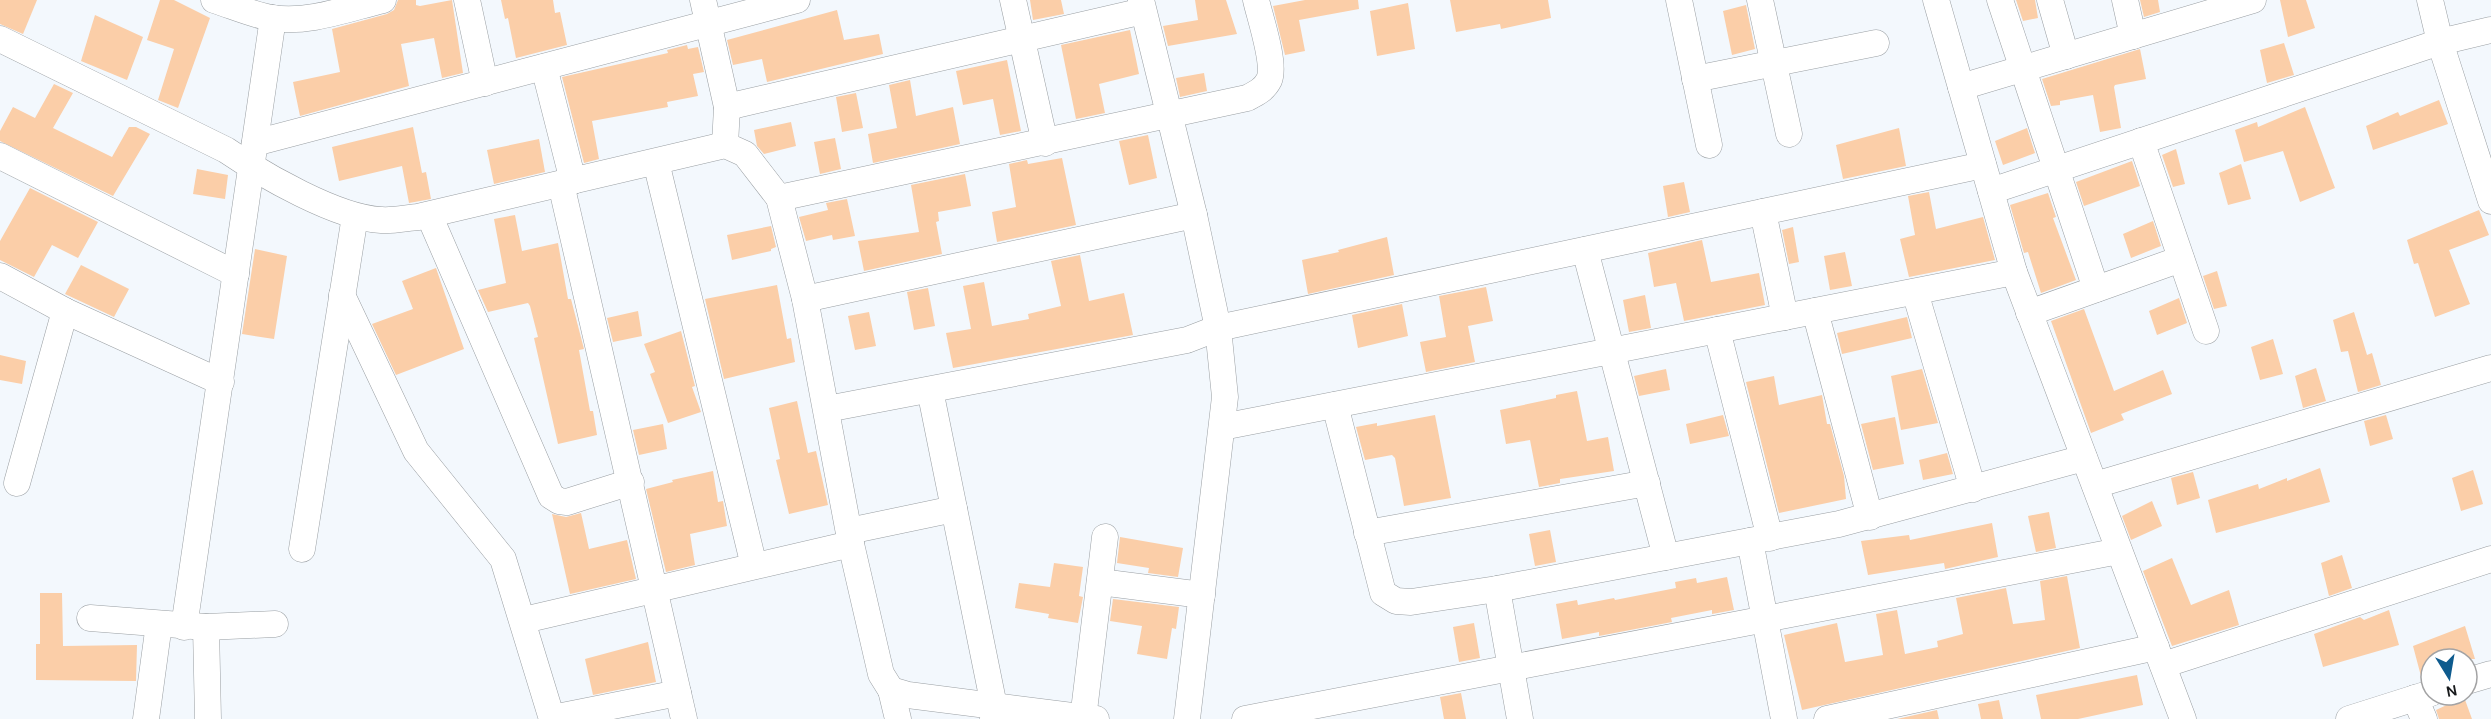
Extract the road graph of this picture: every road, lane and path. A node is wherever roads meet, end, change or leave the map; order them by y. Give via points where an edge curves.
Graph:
1 (214, 0) edge
2 (467, 0) edge
3 (797, 0) edge
4 (1013, 0) edge
5 (1256, 0) edge
6 (1679, 0) edge
7 (1760, 0) edge
8 (1936, 0) edge
9 (2000, 0) edge
10 (2050, 0) edge
11 (2125, 0) edge
12 (2253, 0) edge
13 (2430, 0) edge
14 (373, 1) edge
15 (1142, 5) edge
16 (2205, 7) edge
17 (706, 12) edge
18 (273, 18) junction
19 (2491, 30) edge
20 (2133, 36) junction
21 (1021, 39) junction
22 (2440, 42) junction
23 (1876, 43) dead end
24 (1, 46) edge
25 (2066, 56) junction
26 (1774, 63) junction
27 (544, 67) junction
28 (2023, 68) junction
29 (1695, 79) junction
30 (485, 83) junction
31 (1961, 87) junction
32 (727, 107) junction
33 (1171, 116) junction
34 (1789, 134) dead end
35 (2141, 141) junction
36 (1045, 143) junction
37 (1709, 145) dead end
38 (725, 146) junction
39 (253, 155) junction
40 (0, 156) edge
41 (656, 162) junction
42 (1983, 165) junction
43 (2056, 169) junction
44 (567, 183) junction
45 (1991, 191) junction
46 (779, 198) junction
47 (2491, 201) edge
48 (1763, 212) junction
49 (429, 214) junction
50 (1194, 215) junction
51 (355, 216) junction
52 (1585, 250) junction
53 (2181, 259) junction
54 (2014, 272) junction
55 (236, 274) junction
56 (0, 276) edge
57 (2096, 289) junction
58 (1915, 292) junction
59 (342, 295) junction
60 (805, 299) junction
61 (65, 311) junction
62 (1815, 311) junction
63 (2029, 313) junction
64 (1785, 317) junction
65 (1218, 328) junction
66 (1717, 330) junction
67 (2206, 331) dead end
68 (1611, 351) junction
69 (2491, 368) edge
70 (221, 382) junction
71 (930, 390) junction
72 (1335, 405) junction
73 (827, 410) junction
74 (1222, 427) junction
75 (2084, 458) junction
76 (631, 482) junction
77 (17, 483) dead end
78 (1647, 483) junction
79 (2095, 484) junction
80 (1973, 489) junction
81 (954, 509) junction
82 (1870, 517) junction
83 (1367, 533) junction
84 (1105, 537) dead end
85 (850, 538) junction
86 (1760, 540) junction
87 (302, 549) dead end
88 (2119, 551) junction
89 (1666, 557) junction
90 (2491, 559) edge
91 (754, 566) junction
92 (1100, 582) junction
93 (655, 588) junction
94 (1497, 589) junction
95 (1202, 595) junction
96 (90, 618) dead end
97 (1766, 619) junction
98 (524, 620) junction
99 (275, 624) dead end
100 (183, 626) junction
101 (2159, 656) junction
102 (1510, 669) junction
103 (891, 690) junction
104 (678, 693) junction
105 (2419, 704) edge
106 (994, 712) edge
107 (552, 718) edge
108 (1088, 718) edge
109 (146, 719) edge
110 (208, 719) edge
111 (684, 719) edge
112 (898, 719) edge
113 (1187, 719) edge
114 (1245, 719) edge
115 (1520, 719) edge
116 (1784, 719) edge
117 (1827, 719) edge
118 (2183, 719) edge
119 (2349, 719) edge

1 - 18 street
2 - 30 street
3 - 17 street
4 - 21 street
5 - 33 street via 1271,65 1269,80 1261,91
6 - 29 street
7 - 26 street
8 - 31 street
9 - 28 street
10 - 25 street
11 - 20 street
12 - 16 street
13 - 22 street
14 - 18 street via 316,16
15 - 21 street
15 - 33 street
16 - 20 street
17 - 27 street
17 - 32 street
18 - 39 street
19 - 22 street
20 - 25 street
21 - 32 street
21 - 36 street
22 - 35 street
22 - 47 street
23 - 26 street
24 - 39 street via 226,150
25 - 28 street
26 - 29 street
26 - 34 street
27 - 30 street
27 - 44 street
28 - 31 street
28 - 43 street
29 - 37 street
30 - 39 street
31 - 42 street
32 - 38 street
33 - 36 street
33 - 50 street
35 - 43 street
35 - 53 street
36 - 46 street
38 - 41 street
38 - 46 street via 746,154
39 - 51 street
39 - 55 street
40 - 55 street
41 - 44 street
41 - 91 street
42 - 45 street
42 - 48 street
43 - 45 street
43 - 57 street
44 - 49 street
44 - 76 street
45 - 54 street
46 - 60 street
48 - 52 street
48 - 64 street
49 - 51 street via 383,221
49 - 76 street via 551,496 567,502
50 - 60 street
50 - 65 street
51 - 59 street
52 - 65 street
52 - 68 street
53 - 57 street
53 - 67 street
54 - 58 street
54 - 63 street
55 - 70 street
56 - 61 street
57 - 63 street
58 - 62 street
58 - 80 street
59 - 87 street
59 - 98 street via 416,451 503,559
60 - 73 street
61 - 70 street
61 - 77 street
62 - 64 street
62 - 82 street
63 - 75 street
64 - 66 street
65 - 71 street via 1187,340
65 - 74 street via 1225,397
66 - 68 street
66 - 86 street
68 - 72 street
68 - 78 street
69 - 79 street
70 - 100 street
71 - 73 street
71 - 81 street
72 - 74 street
72 - 83 street
73 - 85 street
74 - 95 street
75 - 79 street
75 - 80 street
76 - 93 street
78 - 83 street
78 - 89 street
79 - 88 street
80 - 82 street
81 - 85 street
81 - 106 street
82 - 86 street
83 - 94 street via 1383,593 1396,601
84 - 92 street
85 - 91 street
85 - 103 street via 881,675
86 - 89 street
86 - 97 street
88 - 97 street
88 - 101 street
89 - 94 street
90 - 101 street
91 - 93 street
92 - 95 street
92 - 108 street
93 - 98 street
93 - 104 street
94 - 102 street
95 - 113 street
96 - 100 street
97 - 102 street
97 - 116 street
98 - 107 street
99 - 100 street
100 - 109 street
100 - 110 street
101 - 117 street
101 - 118 street
102 - 114 street
102 - 115 street
103 - 106 street
103 - 112 street
104 - 107 street
104 - 111 street
105 - 119 street
106 - 108 street

